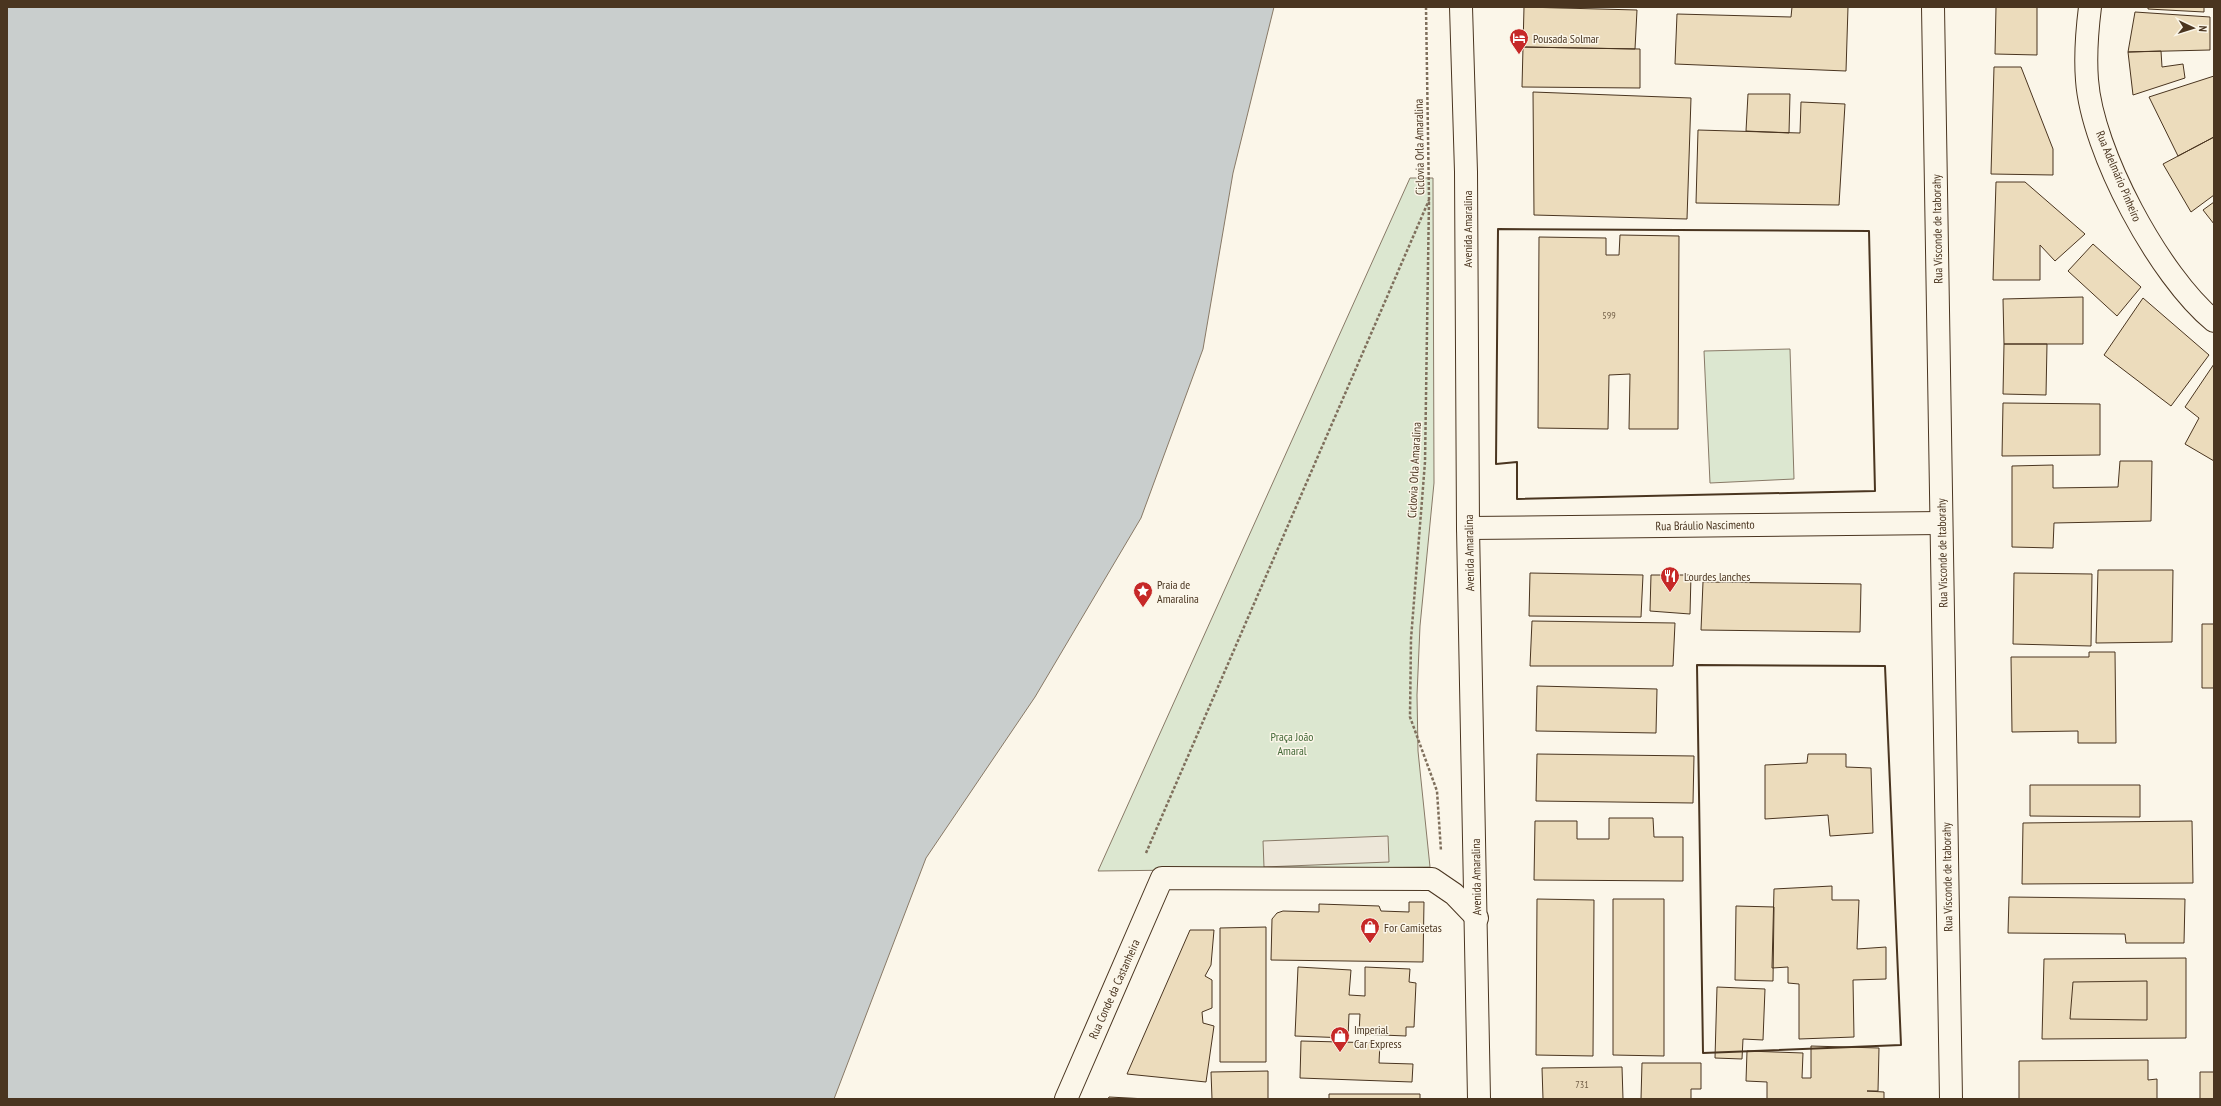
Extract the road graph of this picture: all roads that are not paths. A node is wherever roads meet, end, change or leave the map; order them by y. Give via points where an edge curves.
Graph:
1 (1461, 7) edge
2 (1933, 7) edge
3 (2090, 7) edge
4 (2214, 321) edge
5 (1941, 523) junction
6 (1468, 528) junction
7 (1477, 918) junction
8 (1066, 1099) edge
9 (1479, 1099) edge
10 (1951, 1099) edge

1 - 6 street, Avenida Amaralina via 1466,172
2 - 5 street, Rua Visconde de Itaborahy
3 - 4 street, Rua Adelmário Pinheiro via 2086,34 2087,81 2099,135 2140,225 2169,270 2201,310
5 - 6 street, Rua Bráulio Nascimento
5 - 10 street, Rua Visconde de Itaborahy
6 - 7 street, Avenida Amaralina
7 - 8 street, Rua Conde da Castanheira via 1454,894 1432,879 1162,878
7 - 9 street, Avenida Amaralina

